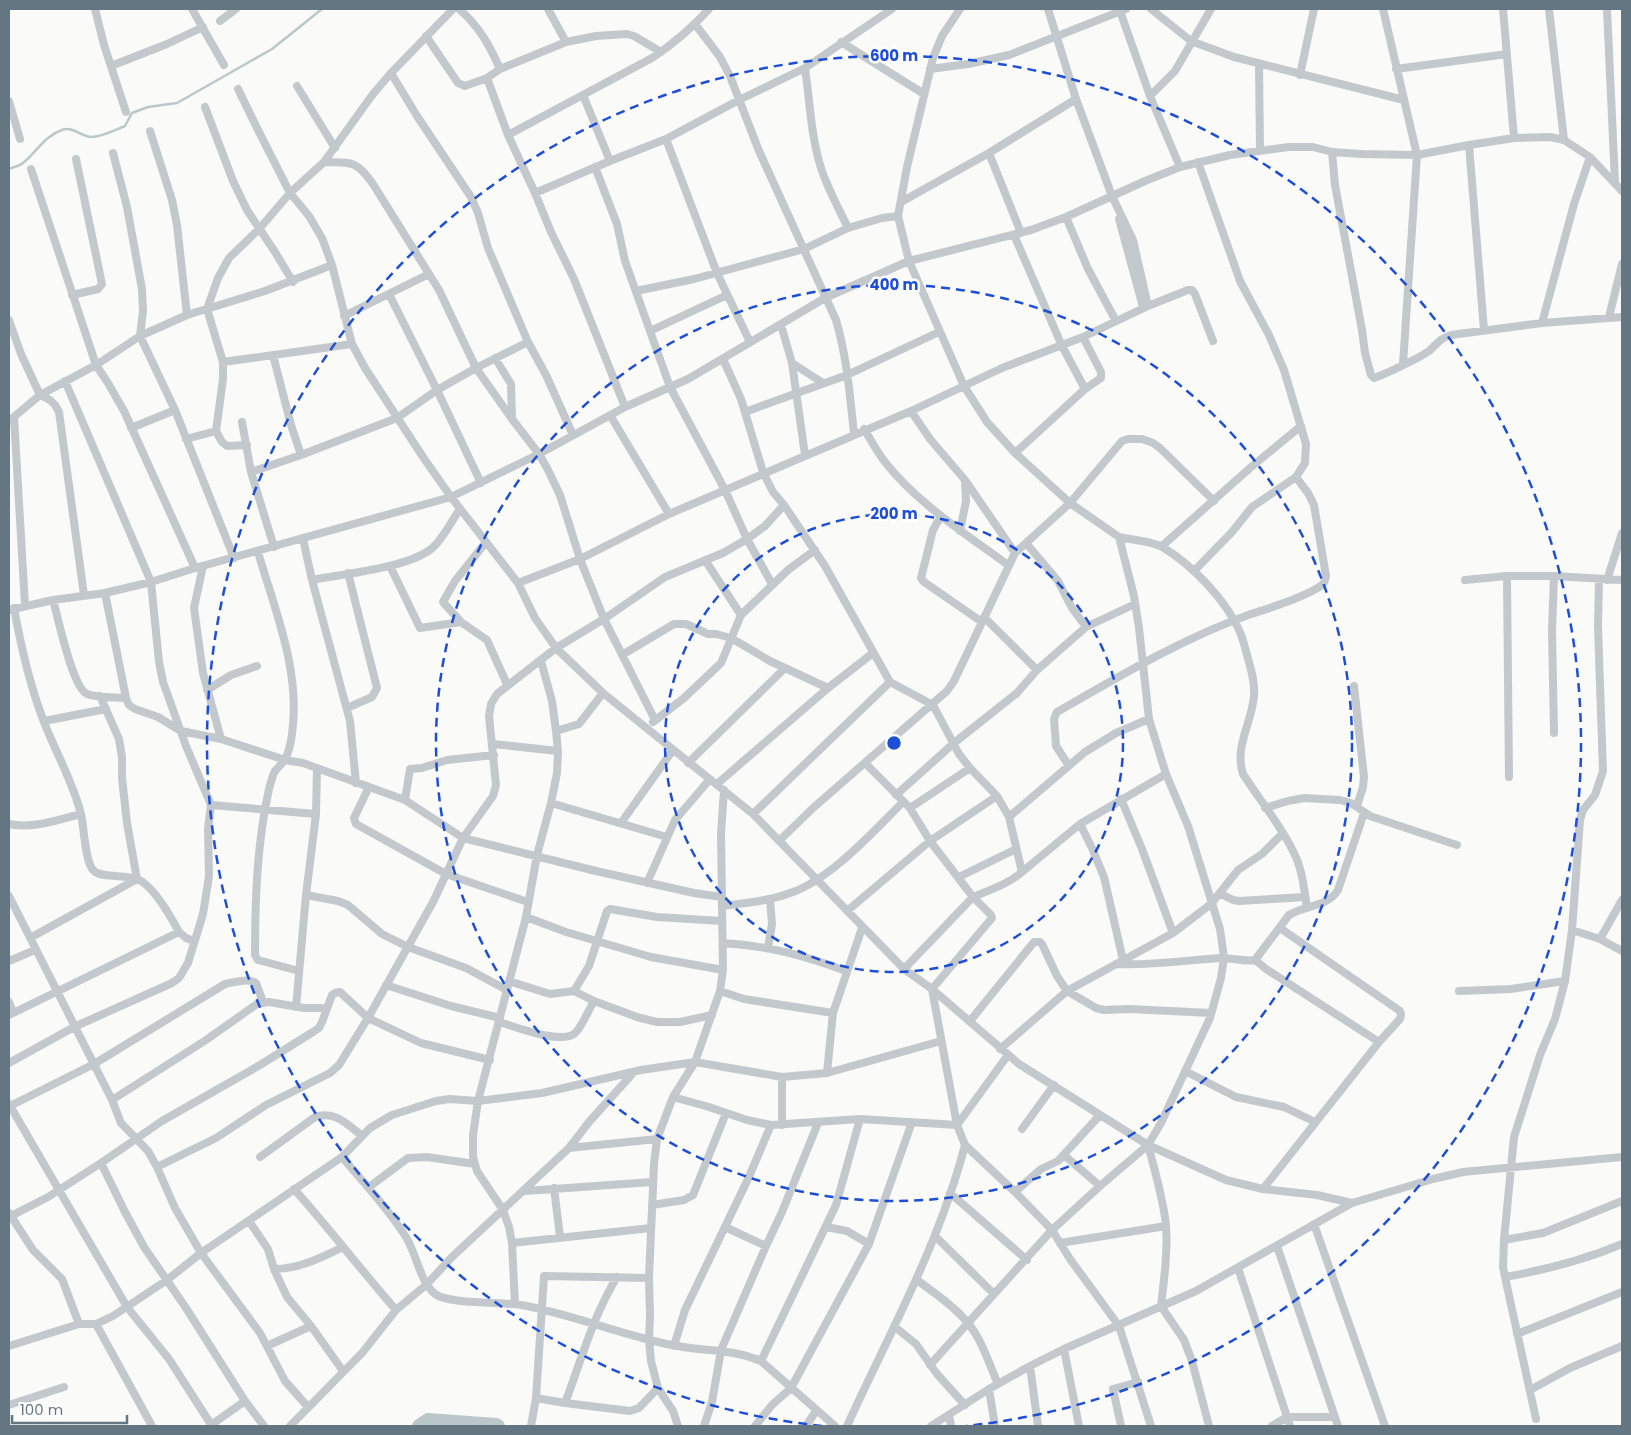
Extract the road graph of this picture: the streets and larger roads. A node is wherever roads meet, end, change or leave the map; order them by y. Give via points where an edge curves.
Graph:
1 (95, 9) edge
2 (192, 9) edge
3 (236, 9) edge
4 (453, 9) edge
5 (460, 9) edge
6 (548, 9) edge
7 (709, 9) edge
8 (892, 9) edge
9 (960, 9) edge
10 (1048, 9) edge
11 (1151, 9) edge
12 (1211, 9) edge
13 (1314, 9) edge
14 (1383, 9) edge
15 (1504, 9) edge
16 (1549, 9) edge
17 (1607, 9) edge
18 (1123, 10) edge
19 (220, 21) dead end
20 (695, 24) junction
21 (203, 27) junction
22 (1056, 35) junction
23 (426, 36) junction
24 (1191, 41) junction
25 (566, 42) junction
26 (841, 42) junction
27 (661, 52) junction
28 (1507, 54) junction
29 (1259, 64) junction
30 (224, 65) dead end
31 (111, 66) junction
32 (805, 68) junction
33 (500, 69) junction
34 (930, 69) junction
35 (1396, 69) junction
36 (391, 73) junction
37 (1300, 75) junction
38 (487, 78) junction
39 (297, 86) dead end
40 (238, 89) dead end
41 (924, 94) junction
42 (583, 95) junction
43 (1150, 96) junction
44 (1076, 99) junction
45 (739, 100) junction
46 (1404, 100) junction
47 (9, 102) edge
48 (205, 107) dead end
49 (126, 112) dead end
50 (150, 130) dead end
51 (508, 135) junction
52 (1514, 138) junction
53 (666, 139) junction
54 (20, 140) dead end
55 (1564, 140) junction
56 (1469, 144) junction
57 (335, 148) junction
58 (1260, 150) junction
59 (1332, 152) junction
60 (989, 153) junction
61 (113, 154) dead end
62 (1417, 155) junction
63 (1590, 157) junction
64 (76, 159) dead end
65 (610, 161) junction
66 (324, 162) junction
67 (1198, 162) junction
68 (596, 167) junction
69 (1180, 167) junction
70 (31, 169) dead end
71 (1615, 182) junction
72 (1622, 191) edge
73 (290, 193) junction
74 (535, 193) junction
75 (1112, 196) junction
76 (901, 202) junction
77 (898, 216) junction
78 (1066, 217) junction
79 (260, 228) junction
80 (848, 228) junction
81 (1017, 234) junction
82 (804, 249) junction
83 (909, 261) junction
84 (1622, 264) edge
85 (332, 265) junction
86 (717, 273) junction
87 (429, 274) junction
88 (293, 282) junction
89 (636, 291) junction
90 (72, 294) junction
91 (388, 294) junction
92 (728, 295) junction
93 (825, 298) junction
94 (1146, 307) junction
95 (207, 309) junction
96 (187, 315) junction
97 (344, 316) junction
98 (1622, 317) edge
99 (1609, 318) junction
100 (9, 320) edge
101 (1116, 321) junction
102 (1542, 323) junction
103 (781, 325) junction
104 (1484, 330) junction
105 (650, 331) junction
106 (939, 332) junction
107 (140, 336) junction
108 (1083, 337) junction
109 (1213, 341) dead end
110 (528, 342) junction
111 (750, 342) junction
112 (352, 344) junction
113 (1062, 346) junction
114 (273, 355) junction
115 (495, 358) junction
116 (723, 359) junction
117 (223, 362) junction
118 (792, 363) junction
119 (96, 364) junction
120 (1403, 364) junction
121 (476, 368) junction
122 (847, 376) junction
123 (65, 381) junction
124 (824, 383) junction
125 (964, 386) junction
126 (670, 387) junction
127 (437, 390) junction
128 (1086, 390) junction
129 (796, 394) junction
130 (40, 395) junction
131 (625, 407) junction
132 (174, 410) junction
133 (911, 411) junction
134 (745, 412) junction
135 (610, 415) junction
136 (397, 418) junction
137 (12, 419) edge
138 (512, 419) junction
139 (242, 422) dead end
140 (1301, 426) junction
141 (131, 428) junction
142 (864, 429) junction
143 (216, 431) junction
144 (854, 434) junction
145 (573, 435) junction
146 (186, 439) junction
147 (247, 445) junction
148 (1016, 453) junction
149 (539, 454) junction
150 (301, 455) junction
151 (806, 455) junction
152 (251, 472) junction
153 (763, 472) junction
154 (1296, 477) junction
155 (965, 480) junction
156 (481, 484) junction
157 (725, 490) junction
158 (450, 497) junction
159 (1214, 501) junction
160 (1070, 503) junction
161 (784, 505) junction
162 (460, 509) junction
163 (669, 514) junction
164 (941, 516) junction
165 (960, 531) junction
166 (1622, 533) edge
167 (1119, 537) junction
168 (303, 539) junction
169 (747, 539) junction
170 (486, 542) junction
171 (1026, 543) junction
172 (1162, 546) junction
173 (274, 547) junction
174 (815, 550) junction
175 (258, 552) junction
176 (1015, 553) junction
177 (234, 558) junction
178 (580, 559) junction
179 (705, 560) junction
180 (1008, 565) junction
181 (390, 566) junction
182 (199, 567) junction
183 (1194, 571) junction
184 (348, 573) junction
185 (1507, 576) junction
186 (1554, 576) junction
187 (312, 580) junction
188 (1465, 580) dead end
189 (1603, 580) junction
190 (1622, 580) edge
191 (151, 582) junction
192 (518, 583) junction
193 (772, 584) junction
194 (105, 593) junction
195 (84, 595) junction
196 (53, 600) junction
197 (1135, 604) junction
198 (25, 606) junction
199 (11, 609) edge
200 (741, 615) junction
201 (604, 619) junction
202 (983, 619) junction
203 (1233, 620) junction
204 (461, 622) junction
205 (1086, 627) junction
206 (731, 638) junction
207 (556, 648) junction
208 (873, 653) junction
209 (622, 655) junction
210 (541, 661) junction
211 (1142, 663) junction
212 (257, 666) dead end
213 (785, 668) junction
214 (1037, 670) junction
215 (890, 682) junction
216 (507, 684) junction
217 (1354, 686) dead end
218 (828, 688) junction
219 (207, 690) junction
220 (603, 693) junction
221 (100, 696) junction
222 (126, 698) junction
223 (933, 705) junction
224 (347, 708) junction
225 (106, 709) junction
226 (1148, 719) junction
227 (656, 720) junction
228 (44, 721) junction
229 (646, 728) junction
230 (181, 730) junction
231 (556, 731) junction
232 (1554, 733) dead end
233 (222, 740) junction
234 (492, 744) junction
235 (954, 744) junction
236 (673, 750) junction
237 (558, 751) junction
238 (494, 755) junction
239 (285, 760) junction
240 (688, 763) junction
241 (866, 764) junction
242 (1069, 766) junction
243 (970, 768) junction
244 (317, 769) junction
245 (1166, 774) junction
246 (1509, 777) dead end
247 (710, 779) junction
248 (356, 783) junction
249 (717, 784) junction
250 (369, 787) junction
251 (724, 790) junction
252 (896, 795) junction
253 (997, 796) junction
254 (1121, 799) junction
255 (405, 800) junction
256 (902, 802) junction
257 (551, 803) junction
258 (211, 805) junction
259 (1357, 806) junction
260 (910, 808) junction
261 (1266, 808) junction
262 (264, 809) junction
263 (1364, 813) junction
264 (81, 814) junction
265 (316, 814) junction
266 (754, 814) junction
267 (1009, 817) junction
268 (621, 823) junction
269 (9, 824) edge
270 (1080, 824) junction
271 (1282, 834) junction
272 (667, 837) junction
273 (463, 838) junction
274 (780, 840) junction
275 (930, 841) junction
276 (1457, 845) dead end
277 (1016, 849) junction
278 (537, 856) junction
279 (1022, 872) junction
280 (446, 874) junction
281 (959, 877) junction
282 (137, 879) junction
283 (819, 880) junction
284 (647, 883) junction
285 (1221, 894) junction
286 (306, 895) junction
287 (9, 896) edge
288 (722, 897) junction
289 (973, 897) junction
290 (1305, 897) junction
291 (770, 899) junction
292 (1622, 900) edge
293 (528, 902) junction
294 (1212, 904) junction
295 (722, 906) junction
296 (1307, 908) junction
297 (847, 912) junction
298 (526, 917) junction
299 (722, 921) junction
300 (862, 928) junction
301 (1280, 928) junction
302 (1572, 930) junction
303 (179, 932) junction
304 (1173, 933) junction
305 (30, 938) junction
306 (1600, 939) junction
307 (598, 940) junction
308 (194, 941) junction
309 (723, 943) junction
310 (408, 947) junction
311 (768, 948) junction
312 (35, 950) junction
313 (1622, 951) edge
314 (1224, 958) junction
315 (1255, 960) junction
316 (9, 961) edge
317 (1120, 962) junction
318 (904, 969) junction
319 (723, 970) junction
320 (299, 971) junction
321 (846, 971) junction
322 (509, 981) junction
323 (1565, 981) junction
324 (386, 985) junction
325 (932, 989) junction
326 (507, 990) junction
327 (574, 991) junction
328 (720, 991) junction
329 (1459, 991) dead end
330 (56, 992) junction
331 (1067, 992) junction
332 (594, 1001) junction
333 (9, 1002) edge
334 (264, 1002) junction
335 (296, 1007) junction
336 (327, 1008) junction
337 (1211, 1012) junction
338 (11, 1013) edge
339 (833, 1013) junction
340 (712, 1015) junction
341 (368, 1018) junction
342 (500, 1020) junction
343 (970, 1021) junction
344 (74, 1027) junction
345 (941, 1041) junction
346 (1380, 1042) junction
347 (1000, 1049) junction
348 (1008, 1055) junction
349 (490, 1060) junction
350 (695, 1062) junction
351 (9, 1063) edge
352 (94, 1064) junction
353 (1185, 1070) junction
354 (634, 1072) junction
355 (827, 1073) junction
356 (782, 1077) junction
357 (1054, 1085) junction
358 (673, 1097) junction
359 (112, 1100) junction
360 (478, 1101) junction
361 (9, 1105) edge
362 (726, 1114) junction
363 (1100, 1115) junction
364 (860, 1119) junction
365 (912, 1122) junction
366 (1315, 1122) junction
367 (818, 1123) junction
368 (771, 1125) junction
369 (782, 1125) junction
370 (957, 1125) junction
371 (1022, 1129) dead end
372 (361, 1135) junction
373 (137, 1138) junction
374 (657, 1139) junction
375 (965, 1145) junction
376 (1148, 1145) junction
377 (569, 1148) junction
378 (1064, 1155) junction
379 (1622, 1156) edge
380 (260, 1157) dead end
381 (342, 1157) junction
382 (101, 1163) junction
383 (475, 1164) junction
384 (157, 1167) junction
385 (1510, 1168) junction
386 (652, 1182) junction
387 (1100, 1186) junction
388 (368, 1187) junction
389 (554, 1188) junction
390 (294, 1189) junction
391 (1263, 1189) junction
392 (58, 1190) junction
393 (525, 1191) junction
394 (1015, 1192) junction
395 (950, 1193) junction
396 (1622, 1201) edge
397 (1352, 1202) junction
398 (652, 1205) junction
399 (503, 1210) junction
400 (9, 1215) edge
401 (249, 1221) junction
402 (1314, 1224) junction
403 (1166, 1226) junction
404 (725, 1227) junction
405 (826, 1227) junction
406 (651, 1228) junction
407 (1052, 1230) junction
408 (935, 1236) junction
409 (560, 1237) junction
410 (1504, 1240) junction
411 (512, 1243) junction
412 (1060, 1243) junction
413 (869, 1244) junction
414 (1622, 1244) edge
415 (766, 1246) junction
416 (1277, 1246) junction
417 (343, 1247) junction
418 (201, 1253) junction
419 (1027, 1260) junction
420 (1238, 1268) junction
421 (274, 1269) junction
422 (618, 1277) junction
423 (1505, 1277) junction
424 (649, 1278) junction
425 (167, 1280) junction
426 (917, 1280) junction
427 (426, 1284) junction
428 (1622, 1292) edge
429 (994, 1294) junction
430 (515, 1304) junction
431 (1161, 1306) junction
432 (127, 1307) junction
433 (543, 1309) junction
434 (396, 1310) junction
435 (968, 1323) junction
436 (79, 1324) junction
437 (96, 1324) junction
438 (594, 1325) junction
439 (311, 1326) junction
440 (1119, 1326) junction
441 (895, 1327) junction
442 (1517, 1334) junction
443 (649, 1340) junction
444 (9, 1346) edge
445 (267, 1346) junction
446 (674, 1346) junction
447 (1064, 1349) junction
448 (721, 1350) junction
449 (1621, 1350) edge
450 (761, 1361) junction
451 (930, 1365) junction
452 (1030, 1366) junction
453 (343, 1372) junction
454 (1138, 1382) junction
455 (998, 1384) junction
456 (64, 1387) dead end
457 (658, 1388) junction
458 (791, 1388) junction
459 (989, 1389) junction
460 (1530, 1390) junction
461 (536, 1398) junction
462 (245, 1401) junction
463 (565, 1403) junction
464 (9, 1405) edge
465 (965, 1405) junction
466 (308, 1407) junction
467 (816, 1411) junction
468 (949, 1415) junction
469 (1287, 1417) junction
470 (1334, 1417) junction
471 (1536, 1419) dead end
472 (152, 1426) edge
473 (212, 1426) edge
474 (264, 1426) edge
475 (290, 1426) edge
476 (531, 1426) edge
477 (678, 1426) edge
478 (704, 1426) edge
479 (755, 1426) edge
480 (806, 1426) edge
481 (834, 1426) edge
482 (847, 1426) edge
483 (931, 1426) edge
484 (951, 1426) edge
485 (995, 1426) edge
486 (1038, 1426) edge
487 (1079, 1426) edge
488 (1121, 1426) edge
489 (1151, 1426) edge
490 (1209, 1426) edge
491 (1272, 1426) edge
492 (1290, 1426) edge
493 (1338, 1426) edge
494 (1385, 1426) edge

1 - 31 street
2 - 21 street
3 - 19 street
4 - 23 street
5 - 33 street via 481,32
6 - 25 street
7 - 20 street
8 - 26 street
9 - 34 street via 942,36
10 - 22 street
11 - 24 street
12 - 24 street
13 - 37 street
14 - 35 street
15 - 28 street
16 - 55 street
17 - 71 street
18 - 22 street
18 - 43 street
20 - 27 street
20 - 45 street via 720,58
21 - 30 street
21 - 31 street
22 - 34 street via 1009,54
22 - 44 street
23 - 36 street
23 - 38 street via 458,83 465,86
24 - 29 street
24 - 43 street via 1175,71
25 - 27 street via 627,34
25 - 33 street
26 - 32 street
26 - 41 street
27 - 42 street
28 - 35 street
28 - 52 street
29 - 37 street
29 - 58 street
31 - 49 street
32 - 45 street
32 - 80 street via 815,146 834,201
33 - 38 street
34 - 41 street
35 - 46 street
36 - 57 street
36 - 110 street via 471,197 488,248
37 - 46 street
38 - 51 street
39 - 57 street
40 - 73 street
41 - 76 street
42 - 51 street
42 - 65 street
43 - 69 street
44 - 60 street
44 - 75 street
45 - 53 street
45 - 82 street
46 - 62 street
47 - 54 street
48 - 79 street via 233,181
50 - 96 street via 172,200
51 - 74 street
52 - 55 street via 1550,136
52 - 56 street
53 - 65 street
53 - 86 street
55 - 63 street
56 - 62 street
56 - 104 street
57 - 66 street
58 - 59 street via 1301,146
58 - 67 street
59 - 62 street
59 - 120 street via 1335,185 1370,375 1374,378
60 - 76 street
60 - 81 street
61 - 107 street via 127,207 142,289
62 - 120 street
63 - 71 street
63 - 102 street
64 - 90 street via 102,284 98,289
65 - 68 street
66 - 73 street
66 - 87 street via 348,162 362,169
67 - 69 street
67 - 140 street via 1240,281 1270,335 1284,370
68 - 74 street
68 - 89 street
69 - 75 street
70 - 90 street
71 - 72 street
73 - 79 street
73 - 85 street via 316,226
74 - 131 street via 574,279
75 - 78 street
75 - 94 street via 1132,240
76 - 77 street
77 - 80 street
77 - 83 street
78 - 81 street
78 - 101 street via 1088,269
79 - 88 street
79 - 95 street via 229,258
80 - 82 street
81 - 83 street
81 - 113 street
82 - 86 street
82 - 93 street
83 - 93 street
83 - 106 street
84 - 99 street
85 - 88 street
85 - 97 street
86 - 89 street
86 - 92 street
87 - 91 street
87 - 121 street
88 - 95 street
89 - 105 street
90 - 119 street
91 - 97 street
91 - 127 street
92 - 105 street
92 - 111 street
93 - 103 street
93 - 122 street via 841,336
94 - 101 street
94 - 109 street via 1192,290
95 - 96 street
95 - 117 street
96 - 107 street
97 - 112 street
98 - 99 street
99 - 102 street
100 - 130 street
101 - 108 street
102 - 104 street
103 - 111 street
103 - 118 street
104 - 120 street via 1442,337 1430,350
105 - 126 street
106 - 122 street
106 - 125 street
107 - 119 street
107 - 132 street
108 - 113 street
108 - 128 street via 1102,375
110 - 115 street
110 - 145 street
111 - 116 street
112 - 114 street
112 - 136 street
113 - 125 street
113 - 128 street
114 - 117 street
114 - 150 street
115 - 121 street
115 - 138 street via 511,384
116 - 126 street
116 - 134 street
117 - 143 street
118 - 124 street
118 - 129 street
119 - 123 street
119 - 141 street
121 - 127 street
121 - 138 street
122 - 124 street
122 - 144 street
123 - 130 street
123 - 191 street
124 - 129 street
125 - 133 street
125 - 148 street via 987,422
126 - 131 street
126 - 157 street
127 - 136 street
127 - 156 street
128 - 148 street
129 - 134 street
129 - 151 street
130 - 137 street
130 - 195 street via 55,405 58,412
131 - 135 street
132 - 141 street
132 - 146 street
133 - 142 street
133 - 155 street
134 - 153 street
135 - 145 street
135 - 163 street
136 - 150 street
136 - 158 street
137 - 198 street
138 - 149 street
139 - 147 street
140 - 154 street via 1306,455
140 - 159 street
141 - 182 street
142 - 144 street
142 - 164 street via 885,462
143 - 146 street
143 - 147 street via 227,446
144 - 151 street
145 - 149 street
146 - 177 street
147 - 152 street
148 - 160 street
149 - 156 street
149 - 178 street via 560,495
150 - 152 street
151 - 153 street
152 - 173 street
153 - 157 street
153 - 161 street
154 - 183 street via 1252,507
154 - 203 street via 1314,505 1325,581 1304,594
155 - 165 street via 966,501
155 - 176 street
156 - 158 street
157 - 163 street
157 - 169 street
158 - 162 street
158 - 168 street
159 - 160 street via 1160,448 1135,438 1122,441
159 - 172 street
160 - 167 street
160 - 171 street
161 - 169 street via 765,526
161 - 174 street
162 - 170 street
162 - 181 street via 432,549
163 - 178 street
164 - 165 street
164 - 202 street via 933,530 922,578
165 - 180 street
166 - 189 street
167 - 172 street
167 - 197 street
168 - 173 street
168 - 187 street
169 - 179 street
169 - 193 street
170 - 192 street
170 - 204 street via 443,599 444,605
171 - 176 street
171 - 205 street via 1058,581
172 - 183 street
173 - 175 street
174 - 193 street
174 - 208 street
175 - 177 street
175 - 239 street via 292,675 292,734
176 - 180 street
177 - 182 street
178 - 192 street
178 - 201 street
179 - 200 street
179 - 201 street via 665,577
180 - 202 street
181 - 184 street
181 - 204 street via 420,628
182 - 191 street
182 - 219 street via 194,608
183 - 203 street
184 - 187 street
184 - 224 street via 378,688 372,697
185 - 186 street
185 - 188 street
185 - 246 street
186 - 189 street
186 - 232 street
187 - 224 street
189 - 190 street
189 - 302 street via 1598,627 1603,771 1595,796 1583,810 1580,820
191 - 194 street
191 - 230 street via 159,662 169,702
192 - 207 street
193 - 200 street
194 - 195 street
194 - 222 street
195 - 196 street
196 - 198 street
196 - 221 street via 78,685 88,694
197 - 205 street
197 - 211 street
198 - 199 street
199 - 228 street
200 - 206 street
201 - 207 street
201 - 209 street
202 - 214 street
202 - 223 street via 954,681
203 - 211 street
203 - 261 street via 1244,645 1254,693 1242,744 1241,768
204 - 216 street via 487,640
205 - 214 street
206 - 209 street via 708,634 686,624 674,624
206 - 213 street
206 - 227 street via 721,663
207 - 210 street
207 - 220 street
208 - 215 street
208 - 218 street
209 - 227 street
210 - 216 street
210 - 231 street
211 - 226 street
211 - 242 street via 1057,712 1054,719 1056,746
212 - 219 street via 237,672
213 - 218 street
213 - 240 street
214 - 235 street via 1018,694
215 - 223 street
215 - 266 street
216 - 234 street via 491,704
217 - 259 street via 1364,777
218 - 249 street
219 - 233 street
220 - 229 street
220 - 231 street via 579,724
221 - 222 street
221 - 225 street
222 - 230 street via 135,709
223 - 235 street
223 - 241 street
224 - 248 street
225 - 228 street
225 - 282 street via 119,739 126,814
226 - 242 street via 1116,734
226 - 245 street
227 - 229 street
228 - 264 street via 73,786
229 - 236 street
230 - 233 street
230 - 258 street
231 - 237 street
233 - 239 street
234 - 237 street
234 - 238 street
235 - 243 street
235 - 252 street
236 - 240 street
236 - 268 street
237 - 257 street
238 - 255 street via 447,760 410,769
238 - 273 street via 496,785 493,796
239 - 244 street
239 - 262 street via 274,772
240 - 247 street
241 - 252 street
241 - 274 street
242 - 267 street
243 - 253 street
243 - 260 street
244 - 248 street
244 - 265 street
245 - 254 street
245 - 294 street via 1188,826
247 - 249 street
247 - 272 street via 675,820
248 - 250 street
249 - 251 street
250 - 255 street
250 - 280 street via 354,818 356,824
251 - 266 street
251 - 288 street
252 - 256 street
253 - 267 street
253 - 275 street
254 - 270 street
254 - 304 street
255 - 273 street
256 - 260 street
256 - 283 street
257 - 268 street
257 - 278 street
258 - 262 street
258 - 308 street via 208,876 203,914
259 - 261 street via 1340,800 1304,798
259 - 263 street
260 - 275 street
261 - 271 street
262 - 265 street
262 - 320 street via 259,848 255,955 258,960
263 - 276 street
263 - 296 street via 1334,897
264 - 269 street via 32,826
264 - 282 street via 92,869 98,873
265 - 286 street
266 - 274 street
267 - 277 street
268 - 272 street
270 - 279 street
270 - 317 street via 1104,877
271 - 285 street via 1262,854 1238,870
271 - 290 street via 1302,874
272 - 284 street
273 - 278 street
273 - 280 street
274 - 283 street
275 - 281 street
275 - 297 street
277 - 279 street
277 - 281 street
278 - 284 street
278 - 293 street
279 - 289 street
280 - 293 street
280 - 310 street
281 - 289 street
282 - 303 street via 164,905
282 - 305 street
283 - 291 street
283 - 297 street
284 - 288 street
285 - 290 street via 1239,901
285 - 294 street
286 - 310 street via 348,905 382,934
286 - 320 street
287 - 305 street
288 - 295 street
289 - 318 street
289 - 325 street via 992,918
290 - 296 street
291 - 295 street
291 - 311 street via 772,924
292 - 306 street
293 - 298 street
294 - 304 street
294 - 314 street
295 - 299 street
296 - 301 street via 1289,915
297 - 300 street
298 - 307 street
298 - 322 street
299 - 307 street via 657,917 610,909
299 - 309 street
300 - 318 street
300 - 321 street
301 - 315 street
301 - 346 street via 1400,1010 1400,1018
302 - 306 street
302 - 323 street
303 - 308 street
303 - 330 street
304 - 317 street
305 - 312 street
306 - 313 street
307 - 319 street via 651,956
307 - 327 street via 589,966
308 - 344 street via 180,978
309 - 311 street
309 - 319 street
310 - 324 street
310 - 326 street via 466,968
311 - 321 street
312 - 316 street
312 - 330 street
314 - 315 street
314 - 317 street via 1139,965
314 - 337 street via 1222,978
315 - 346 street
317 - 331 street
318 - 325 street
319 - 328 street
320 - 335 street
321 - 339 street
322 - 326 street
322 - 327 street via 550,994
323 - 329 street via 1511,989
323 - 385 street via 1555,1020 1518,1122
324 - 341 street
324 - 342 street
325 - 343 street
325 - 345 street
326 - 342 street
327 - 332 street
328 - 339 street via 744,999
328 - 340 street
330 - 338 street
330 - 344 street
331 - 337 street via 1104,1010
331 - 343 street via 1042,944 1034,942
331 - 347 street
332 - 340 street via 657,1022 680,1022
332 - 342 street via 579,1029 563,1037 553,1037
333 - 338 street
334 - 335 street
334 - 352 street via 254,981 225,984
334 - 359 street
335 - 336 street
336 - 341 street via 332,995 340,992
336 - 373 street via 319,1028
337 - 353 street
339 - 355 street
340 - 350 street
341 - 349 street via 421,1043
341 - 384 street via 347,1055 330,1073 266,1106 216,1138
342 - 349 street
343 - 347 street
344 - 351 street
344 - 352 street
345 - 355 street
345 - 370 street
346 - 366 street
347 - 348 street
348 - 357 street
348 - 370 street
349 - 360 street
350 - 354 street
350 - 356 street
350 - 358 street
352 - 359 street
352 - 361 street
353 - 366 street via 1236,1097 1284,1107
353 - 376 street
354 - 360 street via 542,1093
354 - 377 street
355 - 356 street
356 - 369 street
357 - 363 street
357 - 371 street
358 - 362 street
358 - 374 street
359 - 373 street via 121,1123
360 - 372 street via 436,1101 392,1115
360 - 383 street via 473,1135
361 - 392 street
362 - 368 street
362 - 398 street via 693,1195 689,1199
363 - 376 street
363 - 378 street
364 - 365 street
364 - 367 street
364 - 405 street via 836,1205
365 - 370 street
365 - 413 street
366 - 391 street
367 - 369 street
367 - 415 street
368 - 369 street
368 - 404 street
370 - 375 street
372 - 380 street via 343,1120 320,1115
372 - 381 street
373 - 382 street
373 - 384 street
374 - 377 street
374 - 386 street
375 - 394 street
375 - 395 street
376 - 387 street
376 - 391 street via 1226,1180
376 - 403 street
377 - 393 street
378 - 387 street
378 - 394 street via 1041,1169
379 - 385 street
381 - 388 street
381 - 390 street
382 - 392 street
382 - 425 street via 140,1238
383 - 388 street via 427,1157 408,1158
383 - 399 street
384 - 418 street via 175,1208
385 - 397 street via 1463,1172
385 - 410 street
386 - 389 street
386 - 398 street
387 - 407 street
388 - 427 street via 410,1243
389 - 393 street
389 - 409 street
390 - 401 street
390 - 417 street
391 - 397 street
392 - 400 street
392 - 432 street
393 - 399 street
394 - 407 street
395 - 408 street
395 - 419 street
396 - 410 street via 1543,1233
397 - 402 street
398 - 406 street
399 - 411 street
399 - 427 street
400 - 436 street via 33,1250 62,1279
401 - 418 street
401 - 421 street via 268,1249
402 - 416 street
402 - 494 street
403 - 412 street
403 - 431 street
404 - 415 street
404 - 446 street via 685,1310
405 - 413 street via 847,1231
405 - 450 street
406 - 409 street
406 - 424 street
407 - 412 street
407 - 419 street
408 - 426 street
408 - 429 street
409 - 411 street
410 - 423 street
411 - 430 street
412 - 440 street
413 - 458 street
414 - 423 street via 1588,1258
415 - 448 street
416 - 420 street
416 - 470 street
417 - 421 street via 299,1266
417 - 434 street
418 - 425 street
418 - 445 street
419 - 429 street
420 - 431 street
420 - 469 street
421 - 439 street via 287,1297
422 - 424 street
422 - 433 street via 544,1276
422 - 438 street
423 - 442 street
424 - 443 street
425 - 432 street
425 - 462 street
426 - 435 street
426 - 441 street
427 - 430 street via 436,1295 449,1299
427 - 434 street
428 - 442 street
429 - 435 street
430 - 433 street
431 - 440 street
431 - 490 street via 1184,1340
432 - 437 street
432 - 473 street via 169,1358
433 - 438 street
433 - 461 street
434 - 453 street
435 - 451 street
435 - 455 street
436 - 437 street
436 - 444 street
437 - 472 street
438 - 443 street
438 - 463 street
439 - 445 street
439 - 453 street
440 - 447 street
440 - 454 street
441 - 451 street via 916,1344
441 - 482 street
442 - 460 street
443 - 446 street
443 - 457 street
445 - 466 street via 285,1381
446 - 448 street
447 - 452 street
447 - 487 street
448 - 450 street
448 - 478 street via 712,1402
449 - 460 street via 1570,1368
450 - 458 street
451 - 465 street
452 - 455 street
452 - 486 street
453 - 466 street
454 - 488 street via 1113,1389
454 - 489 street
455 - 459 street
456 - 464 street
457 - 463 street via 639,1408 630,1411
457 - 477 street via 673,1411
458 - 467 street
458 - 479 street
459 - 465 street
459 - 485 street
460 - 471 street
461 - 463 street
461 - 476 street
462 - 473 street
462 - 474 street
465 - 468 street
466 - 475 street
467 - 480 street
467 - 481 street
468 - 483 street
468 - 484 street
469 - 470 street
469 - 491 street
469 - 492 street
470 - 493 street

